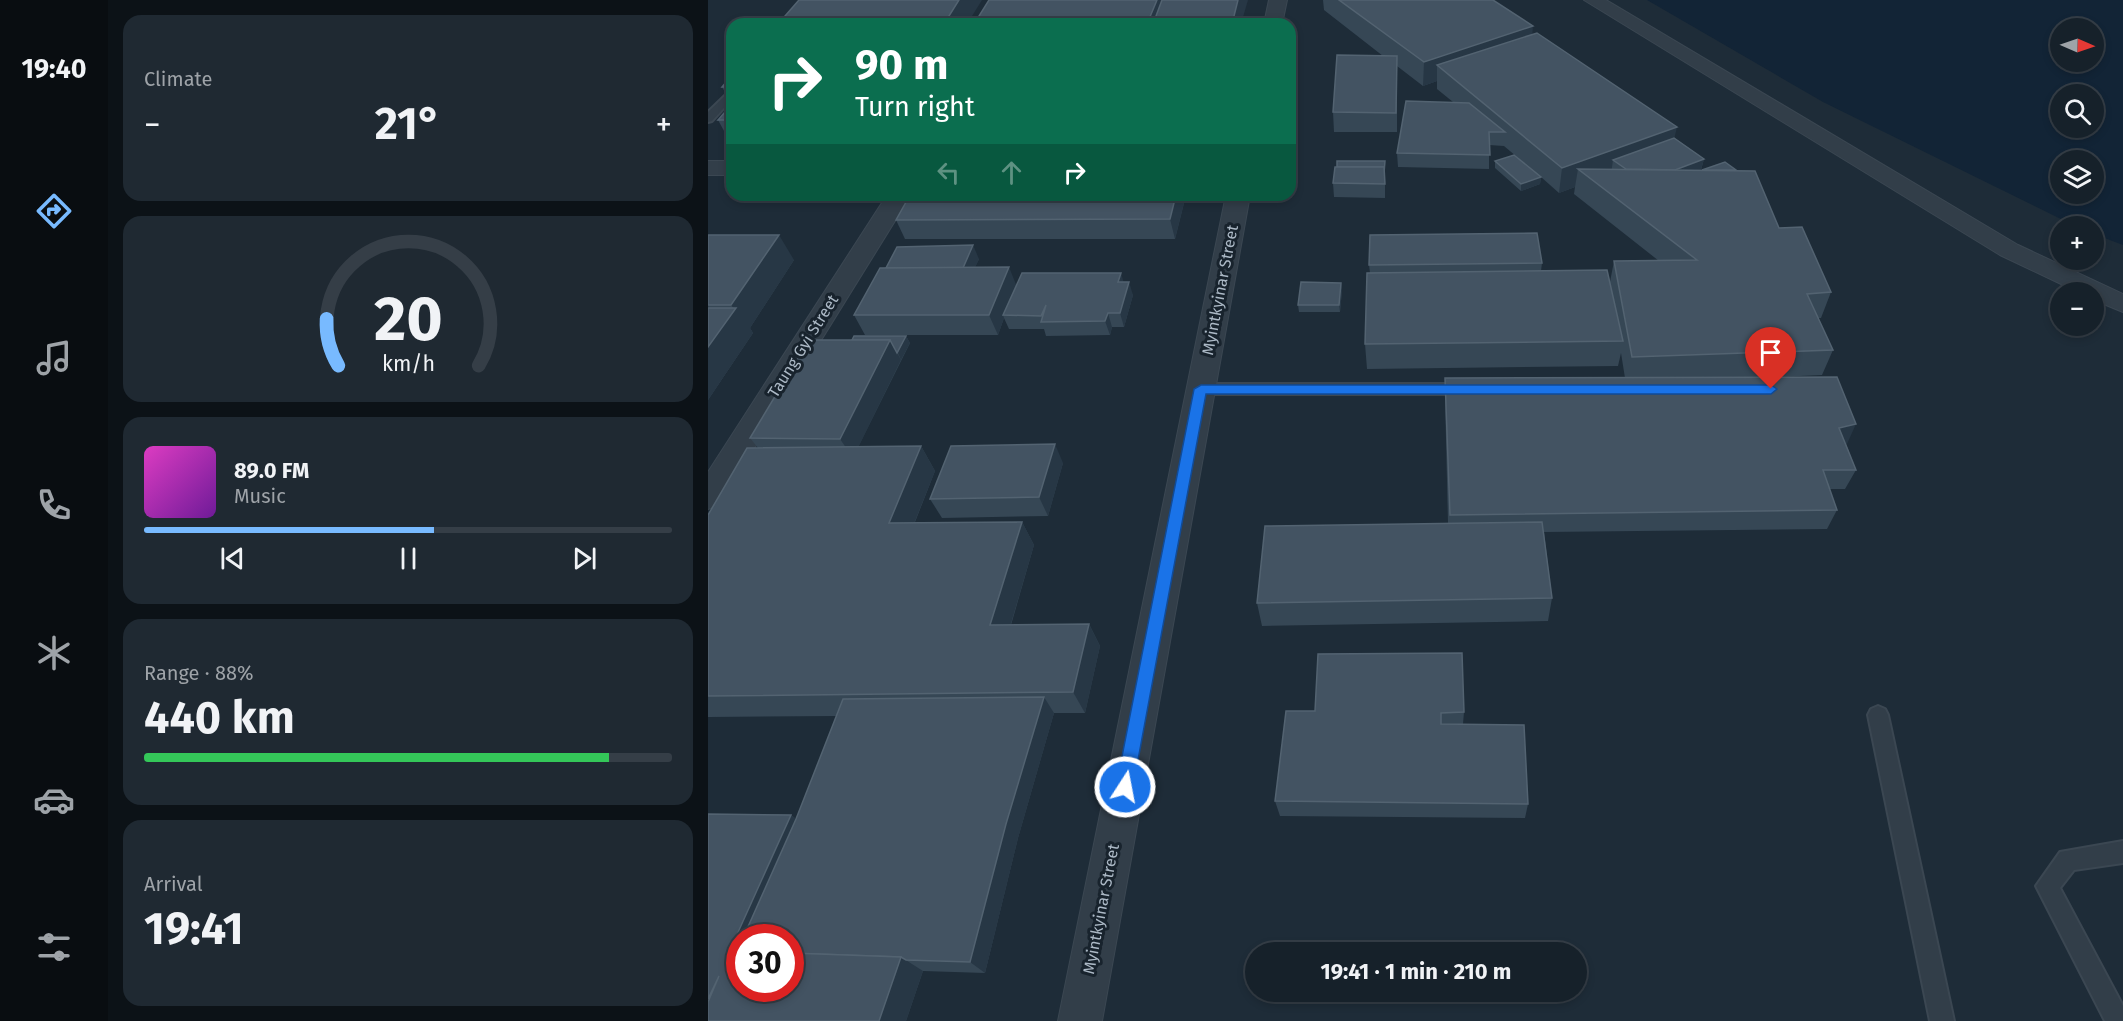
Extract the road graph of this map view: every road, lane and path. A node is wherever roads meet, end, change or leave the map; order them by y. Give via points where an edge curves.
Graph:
1 (1278, 0) edge
2 (1593, 0) edge
3 (1274, 18) edge
4 (726, 99) edge
5 (708, 119) edge
6 (724, 120) edge
7 (708, 168) edge
8 (726, 168) edge
9 (895, 201) edge
10 (1237, 201) edge
11 (2123, 304) edge
12 (1201, 389) junction
13 (1486, 389) edge
14 (708, 497) edge
15 (1878, 715) dead end
16 (2123, 852) edge
17 (1080, 1021) edge
18 (1942, 1021) edge
19 (2118, 1021) edge

1 - 3 street
2 - 11 street via 2009,250
4 - 5 lane
5 - 6 lane
7 - 8 street
9 - 14 street, Taung Gyi Street
10 - 12 street, Myintkyinar Street
12 - 13 lane
12 - 17 street, Myintkyinar Street
15 - 18 lane
16 - 19 lane via 2068,860 2047,886

